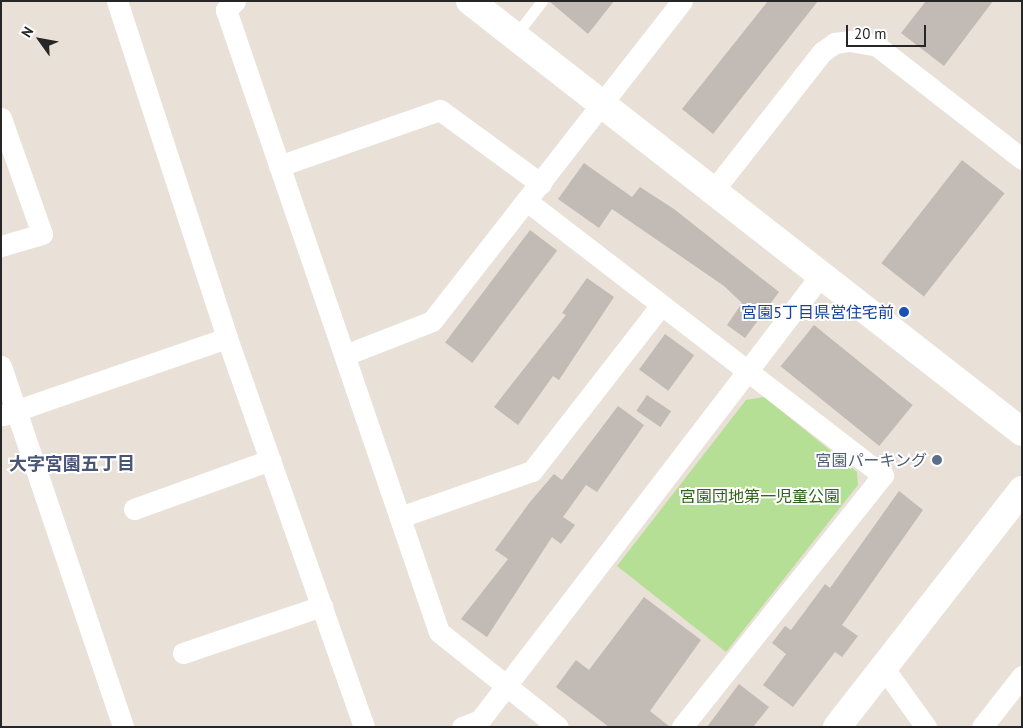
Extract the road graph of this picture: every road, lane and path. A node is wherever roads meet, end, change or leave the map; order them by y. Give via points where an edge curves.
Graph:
1 (117, 1) edge
2 (235, 1) edge
3 (470, 1) edge
4 (542, 1) edge
5 (682, 1) edge
6 (515, 36) junction
7 (602, 104) junction
8 (1, 118) edge
9 (1022, 159) edge
10 (279, 166) junction
11 (541, 184) junction
12 (713, 191) junction
13 (528, 202) junction
14 (1, 246) edge
15 (822, 276) junction
16 (661, 305) junction
17 (227, 338) junction
18 (345, 355) junction
19 (1, 366) edge
20 (750, 373) junction
21 (8, 413) edge
22 (1022, 432) edge
23 (270, 460) junction
24 (1022, 490) edge
25 (134, 509) dead end
26 (400, 517) junction
27 (322, 606) junction
28 (183, 653) dead end
29 (883, 667) junction
30 (1022, 676) edge
31 (506, 686) junction
32 (123, 727) edge
33 (364, 727) edge
34 (462, 727) edge
35 (558, 727) edge
36 (682, 727) edge
37 (837, 727) edge
38 (926, 727) edge
39 (982, 727) edge

1 - 17 street
2 - 10 street via 226,10
3 - 6 street
4 - 6 lane
5 - 7 street
6 - 7 street
7 - 11 street
7 - 12 street
8 - 14 street via 42,234
9 - 12 street via 877,46 850,40 835,42 822,52
10 - 11 street via 440,110
10 - 18 street
11 - 13 street
12 - 15 street
13 - 16 street
13 - 18 street via 432,321
15 - 20 street
15 - 22 street
16 - 20 street
16 - 26 street via 532,470
17 - 21 street
17 - 23 street
18 - 26 street
19 - 21 street
20 - 31 street
20 - 36 street via 883,475
21 - 32 street
23 - 25 street
23 - 27 street
24 - 29 street
26 - 31 street via 439,632
27 - 28 street
27 - 33 street
29 - 37 street
29 - 38 street
30 - 39 street
31 - 34 street via 480,720
31 - 35 street

